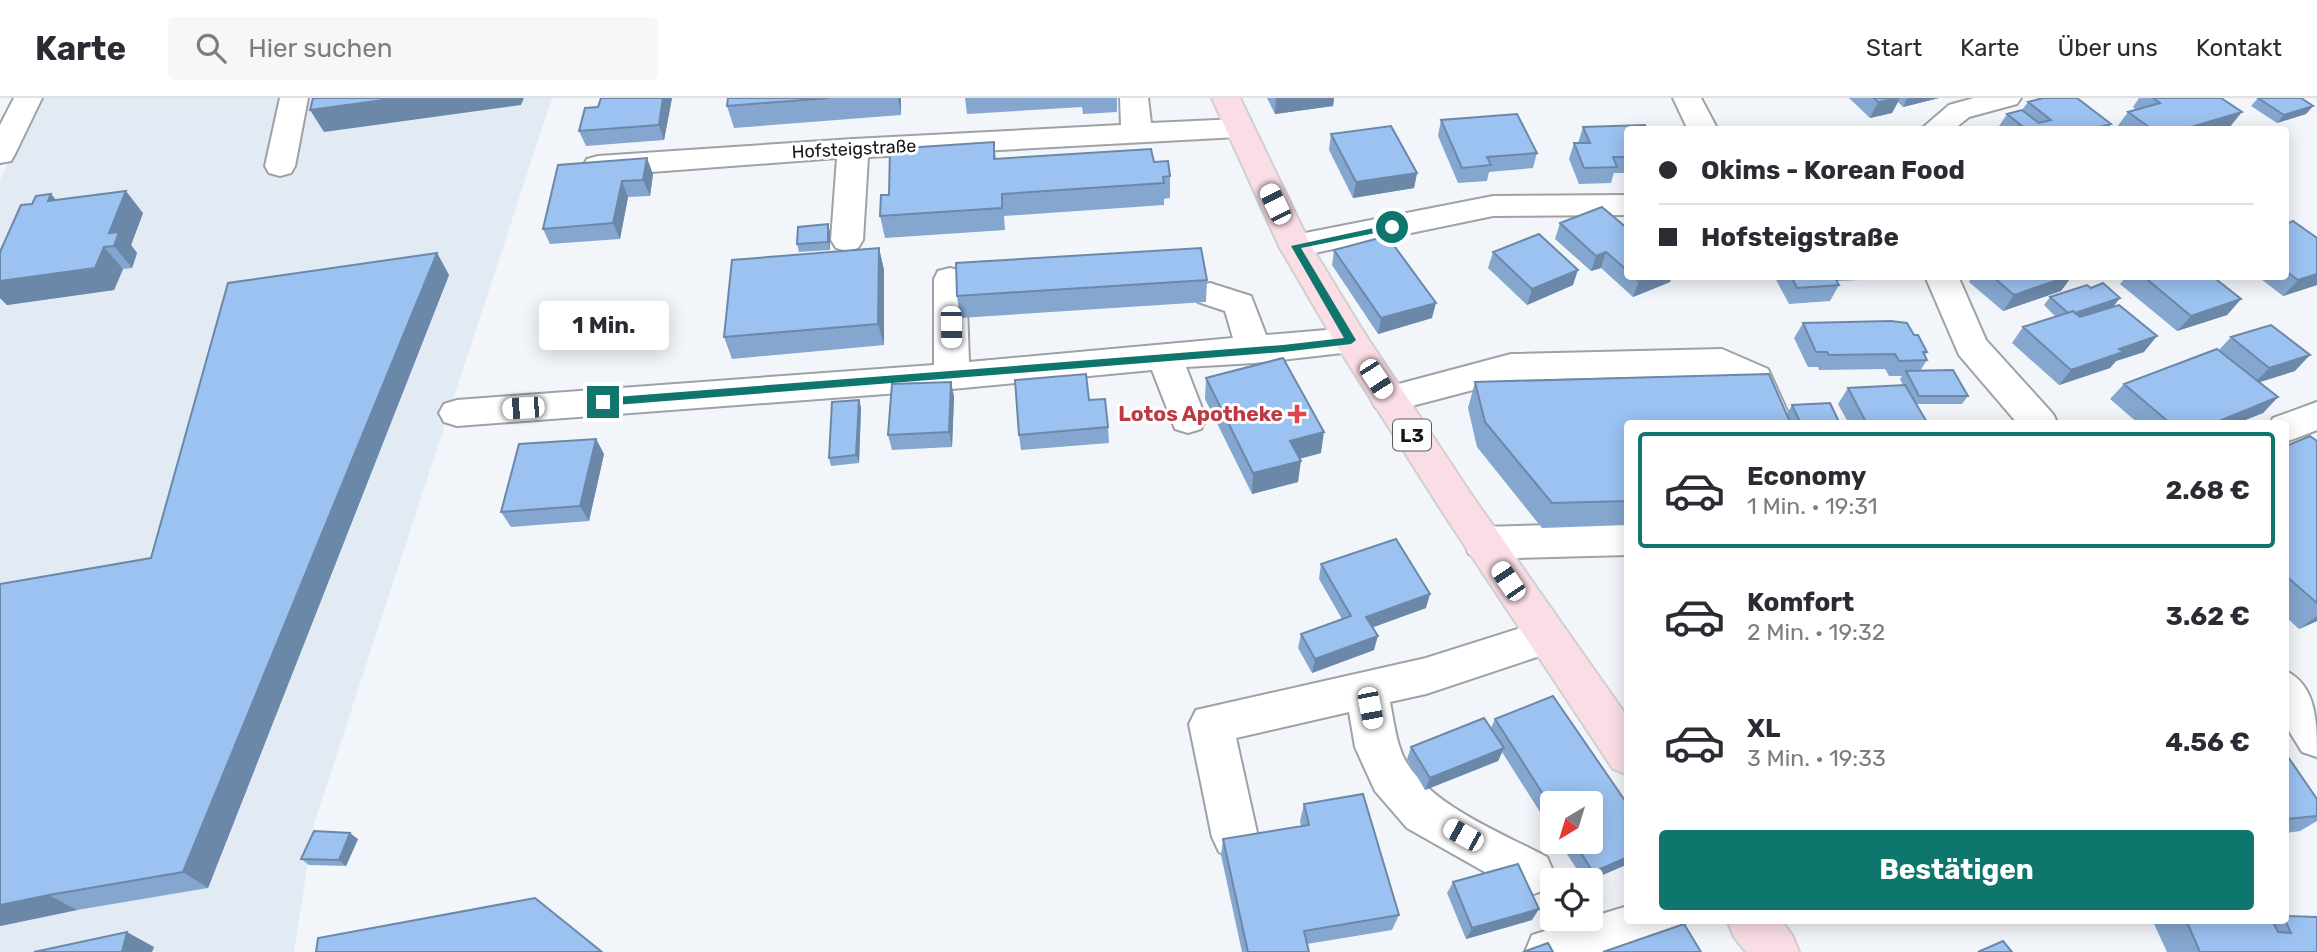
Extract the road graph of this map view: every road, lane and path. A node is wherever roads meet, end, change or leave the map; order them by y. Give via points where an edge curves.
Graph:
1 (294, 98) edge
2 (1134, 98) edge
3 (1687, 98) edge
4 (2007, 98) edge
5 (23, 110) edge
6 (1232, 113) edge
7 (1701, 126) edge
8 (1939, 126) edge
9 (1137, 135) junction
10 (853, 148) junction
11 (0, 154) edge
12 (280, 166) dead end
13 (571, 167) edge
14 (1624, 205) edge
15 (847, 240) dead end
16 (1295, 246) junction
17 (950, 279) dead end
18 (1943, 280) edge
19 (1210, 293) edge
20 (1351, 340) junction
21 (1254, 351) junction
22 (1165, 357) junction
23 (952, 376) junction
24 (1389, 399) junction
25 (457, 413) dead end
26 (2317, 415) edge
27 (1188, 419) dead end
28 (1773, 420) edge
29 (2036, 420) edge
30 (2289, 427) edge
31 (1624, 539) edge
32 (1483, 543) junction
33 (1546, 637) junction
34 (1366, 689) junction
35 (2289, 696) edge
36 (2317, 738) edge
37 (1624, 749) edge
38 (1235, 836) edge
39 (1531, 873) dead end
40 (1648, 924) edge
41 (1754, 924) edge
42 (1549, 952) edge
43 (1775, 952) edge

1 - 12 street
2 - 9 street
3 - 7 street
4 - 8 street via 1959,111
5 - 11 street
6 - 9 street, Hofsteigstraße
6 - 16 main road, Hofsteigstraße / L3
9 - 10 street, Hofsteigstraße
10 - 13 street, Hofsteigstraße
10 - 15 street
14 - 16 street via 1493,206
16 - 20 main road, Hofsteigstraße / L3
17 - 23 street
18 - 29 street via 1971,346
19 - 21 street via 1239,304
20 - 21 street
20 - 24 main road, Hofsteigstraße / L3
21 - 22 street
22 - 23 street
22 - 27 street
23 - 25 street
24 - 28 street via 1511,367 1722,362 1756,378
24 - 32 main road, Hofsteigstraße / L3
26 - 30 street
31 - 32 street
32 - 33 main road, Hofsteigstraße / L3
33 - 34 street via 1426,676
33 - 37 main road, Hofsteigstraße / L3
34 - 38 street via 1211,724
34 - 39 street via 1377,747 1391,777 1423,813
35 - 36 street
40 - 42 street
41 - 43 main road

